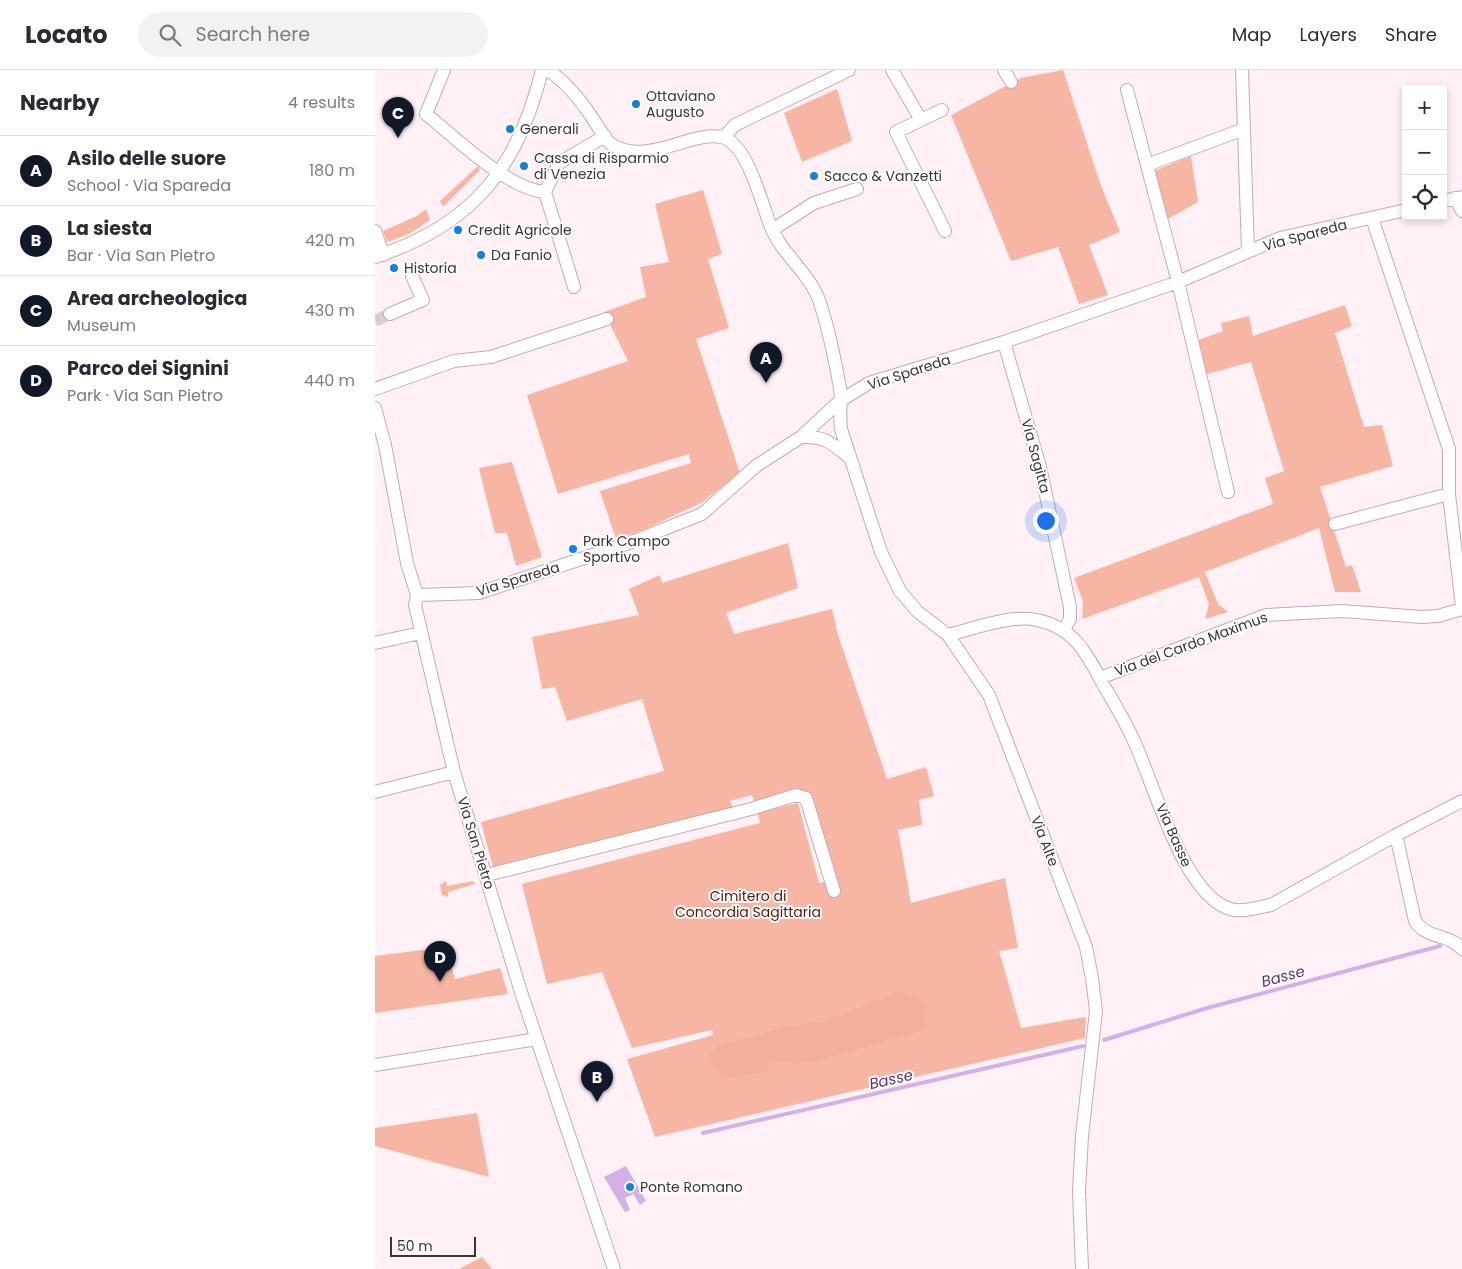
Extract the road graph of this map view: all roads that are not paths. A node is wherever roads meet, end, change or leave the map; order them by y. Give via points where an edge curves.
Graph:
1 (444, 70) edge
2 (542, 70) edge
3 (548, 70) edge
4 (849, 70) edge
5 (892, 70) edge
6 (1004, 70) edge
7 (1242, 70) edge
8 (1011, 82) dead end
9 (1127, 90) dead end
10 (942, 110) dead end
11 (921, 120) junction
12 (1244, 129) junction
13 (605, 136) junction
14 (724, 138) junction
15 (1147, 165) junction
16 (499, 174) junction
17 (857, 189) dead end
18 (545, 192) junction
19 (1453, 199) edge
20 (1402, 211) edge
21 (1462, 211) edge
22 (1372, 218) junction
23 (771, 230) junction
24 (375, 231) edge
25 (945, 232) dead end
26 (1248, 251) junction
27 (379, 256) edge
28 (413, 276) dead end
29 (1178, 282) junction
30 (574, 287) dead end
31 (390, 314) tunnel mouth
32 (607, 319) dead end
33 (1004, 342) junction
34 (375, 389) edge
35 (840, 402) junction
36 (375, 408) edge
37 (801, 437) junction
38 (380, 447) edge
39 (849, 457) junction
40 (1228, 492) dead end
41 (1449, 494) junction
42 (1335, 524) dead end
43 (417, 595) junction
44 (1462, 608) edge
45 (1064, 630) junction
46 (421, 633) junction
47 (948, 636) junction
48 (375, 643) edge
49 (1100, 678) junction
50 (454, 772) junction
51 (377, 792) edge
52 (1462, 801) edge
53 (1396, 835) junction
54 (487, 875) junction
55 (834, 891) dead end
56 (1462, 949) edge
57 (537, 1039) junction
58 (375, 1065) edge
59 (614, 1269) edge
60 (1083, 1269) edge

1 - 16 street via 426,114
2 - 16 street via 524,128
3 - 13 street via 583,103
4 - 14 street via 735,126
5 - 11 street
6 - 8 street
7 - 12 street
9 - 15 street
10 - 11 street
11 - 25 street via 896,132
12 - 15 street
12 - 26 street
13 - 14 street via 611,144 632,151 657,151 713,136
13 - 18 street via 559,163
14 - 23 street, Via Alte via 746,162
15 - 29 street
16 - 18 street via 536,192
16 - 27 street via 470,205 444,225
17 - 23 street via 814,203
18 - 30 street
19 - 21 street
20 - 22 street, Via Spareda
22 - 26 street, Via Spareda via 1280,238
22 - 41 street via 1449,449
23 - 35 street, Via Alte via 814,288 820,302 840,389
24 - 27 street
26 - 29 street, Via Spareda
28 - 31 street via 423,300
29 - 33 street, Via Spareda
29 - 40 street
32 - 34 street via 491,357 454,361
33 - 35 street, Via Spareda via 869,383
33 - 45 street, Via Sagitta via 1040,467 1070,607 1070,619
35 - 37 street, Via Spareda
35 - 39 street, Via Alte via 838,412
36 - 38 street, Via San Pietro
37 - 39 street via 826,439
37 - 43 street, Via Spareda via 756,466 702,514 629,543 479,593
38 - 43 street, Via San Pietro
39 - 47 street, Via Alte via 881,552 900,591 918,612
41 - 42 street
41 - 44 street
43 - 46 street, Via San Pietro via 415,604
44 - 49 street, Via del Cardo Maximus via 1438,616 1421,617 1342,611 1266,615
45 - 47 street, Via Basse via 1035,619
45 - 49 street, Via Basse via 1080,644
46 - 48 street
46 - 50 street, Via San Pietro
47 - 60 street, Via Alte via 989,695 1085,947 1092,978 1096,1012 1079,1190
49 - 53 street, Via Basse via 1133,738 1183,859 1205,892 1231,910 1271,905
50 - 51 street
50 - 54 street, Via San Pietro
52 - 53 street, Via Basse
53 - 56 street via 1415,921 1420,929 1449,939
54 - 55 street via 796,795 806,798
54 - 57 street, Via San Pietro
57 - 58 street
57 - 59 street, Via San Pietro

